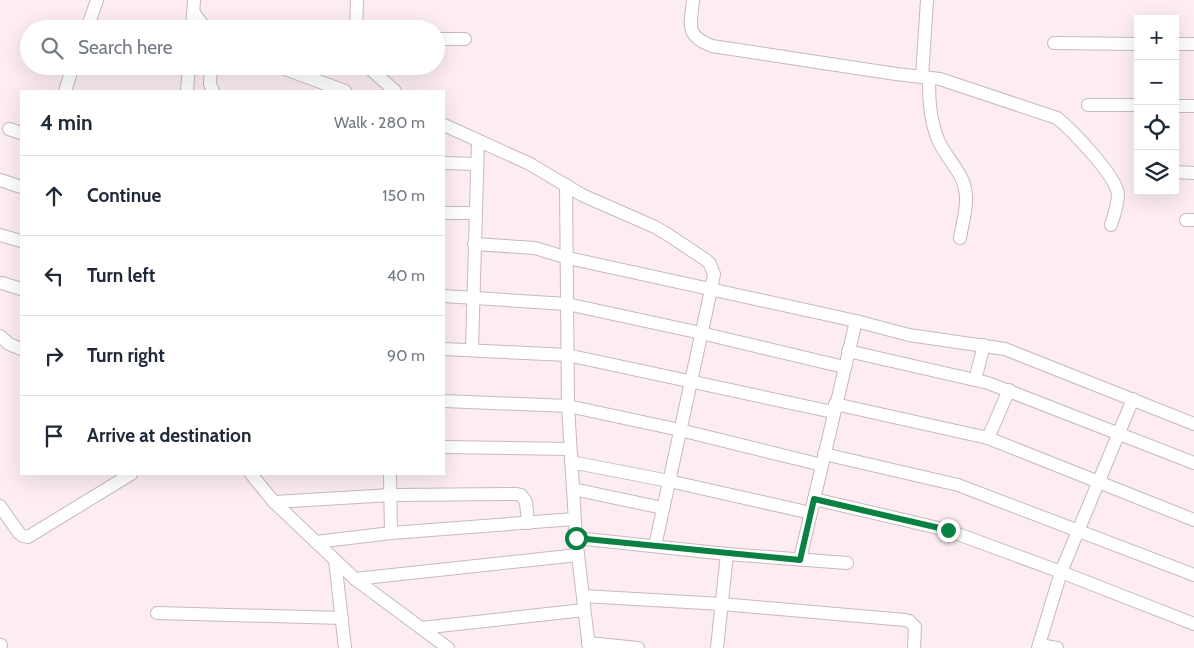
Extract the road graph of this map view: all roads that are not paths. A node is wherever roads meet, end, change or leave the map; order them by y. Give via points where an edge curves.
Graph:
1 (96, 0) edge
2 (357, 0) edge
3 (693, 0) edge
4 (927, 0) edge
5 (194, 6) edge
6 (89, 20) edge
7 (193, 20) edge
8 (201, 20) edge
9 (356, 20) edge
10 (445, 39) edge
11 (465, 39) dead end
12 (1054, 43) dead end
13 (1134, 44) edge
14 (1179, 44) edge
15 (1194, 44) edge
16 (70, 75) edge
17 (188, 75) edge
18 (210, 75) edge
19 (301, 75) edge
20 (376, 75) edge
21 (926, 78) junction
22 (65, 90) edge
23 (187, 90) edge
24 (213, 90) edge
25 (342, 90) edge
26 (391, 90) edge
27 (1088, 105) dead end
28 (1134, 106) edge
29 (1179, 106) edge
30 (1194, 106) edge
31 (445, 125) edge
32 (478, 140) junction
33 (445, 163) edge
34 (477, 164) junction
35 (1179, 172) edge
36 (1194, 173) edge
37 (0, 180) edge
38 (566, 185) junction
39 (20, 187) edge
40 (445, 213) edge
41 (475, 213) junction
42 (1111, 225) dead end
43 (0, 235) edge
44 (960, 238) dead end
45 (20, 241) edge
46 (474, 244) junction
47 (568, 258) junction
48 (2, 283) dead end
49 (20, 289) edge
50 (711, 290) junction
51 (445, 296) edge
52 (473, 297) junction
53 (567, 304) junction
54 (856, 322) junction
55 (701, 333) junction
56 (0, 336) edge
57 (984, 345) junction
58 (20, 349) edge
59 (445, 349) edge
60 (472, 350) junction
61 (848, 351) junction
62 (568, 355) junction
63 (844, 367) junction
64 (975, 380) junction
65 (690, 381) junction
66 (1009, 390) junction
67 (1133, 399) junction
68 (445, 401) edge
69 (568, 406) junction
70 (834, 408) junction
71 (1194, 424) edge
72 (680, 430) junction
73 (1118, 434) junction
74 (988, 438) junction
75 (445, 447) edge
76 (571, 456) junction
77 (823, 459) junction
78 (1194, 463) edge
79 (129, 475) edge
80 (252, 475) edge
81 (390, 475) edge
82 (669, 480) junction
83 (1098, 483) junction
84 (573, 489) junction
85 (391, 495) junction
86 (814, 499) junction
87 (274, 502) junction
88 (0, 506) edge
89 (663, 508) junction
90 (811, 513) junction
91 (574, 519) junction
92 (1194, 520) edge
93 (528, 523) junction
94 (1078, 530) junction
95 (391, 533) junction
96 (576, 538) junction
97 (316, 542) junction
98 (654, 546) junction
99 (728, 554) junction
100 (578, 555) junction
101 (335, 560) junction
102 (800, 560) junction
103 (847, 563) dead end
104 (1061, 572) junction
105 (1194, 575) edge
106 (355, 578) junction
107 (583, 596) junction
108 (722, 604) junction
109 (584, 610) junction
110 (158, 613) dead end
111 (342, 618) junction
112 (1194, 624) edge
113 (421, 628) junction
114 (589, 645) edge
115 (1039, 646) edge
116 (346, 647) edge
117 (448, 648) edge
118 (638, 648) edge
119 (717, 648) edge
120 (914, 648) edge
121 (1057, 648) edge

1 - 6 street
2 - 9 street
3 - 21 street via 691,29 695,37 712,46
4 - 21 street
5 - 7 street
5 - 8 street
10 - 11 street
12 - 13 street
14 - 15 street
16 - 22 street
17 - 23 street
18 - 24 street
19 - 25 street
20 - 26 street
21 - 42 street via 961,85 1057,118 1112,179 1118,196
21 - 44 street via 936,132 960,174 966,196
27 - 28 street
29 - 30 street
31 - 32 street
32 - 34 street
32 - 38 street
33 - 34 street
34 - 41 street
35 - 36 street
37 - 39 street
38 - 47 street
38 - 50 street via 655,227 706,260 714,274
40 - 41 street
41 - 46 street
43 - 45 street
46 - 47 street via 535,248
46 - 52 street
47 - 50 street
47 - 53 street
48 - 49 street
50 - 54 street
50 - 55 street
51 - 52 street
52 - 53 street
52 - 60 street
53 - 55 street
53 - 62 street
54 - 57 street via 909,335
54 - 61 street
55 - 63 street
55 - 65 street
56 - 58 street
57 - 64 street
57 - 67 street via 1005,349
59 - 60 street
60 - 62 street
61 - 63 street
61 - 64 street
62 - 65 street
62 - 69 street
63 - 70 street
64 - 66 street
65 - 70 street
65 - 72 street
66 - 73 street
66 - 74 street
67 - 71 street
67 - 73 street
68 - 69 street
69 - 72 street
69 - 76 street
70 - 74 street
70 - 77 street
72 - 77 street
72 - 82 street
73 - 78 street
73 - 83 street
74 - 83 street
75 - 76 street
76 - 82 street
76 - 84 street
77 - 86 street
77 - 94 street via 952,483
79 - 88 street via 31,535 23,536
80 - 87 street
81 - 85 street
82 - 89 street
82 - 90 street
83 - 92 street
83 - 94 street
84 - 89 street
84 - 91 street
85 - 87 street
85 - 93 street via 517,494 526,502
85 - 95 street
86 - 90 street
86 - 104 street via 948,530
87 - 97 street
89 - 98 street
90 - 102 street
91 - 93 street
91 - 96 street
93 - 95 street
94 - 104 street
94 - 105 street
95 - 97 street
96 - 98 street
96 - 100 street
97 - 101 street
98 - 99 street
99 - 102 street
99 - 108 street
100 - 106 street
100 - 107 street
101 - 106 street
101 - 111 street
102 - 103 street
104 - 112 street
104 - 115 street
106 - 113 street
107 - 108 street
107 - 109 street
108 - 119 street
108 - 120 street via 909,621 914,627
109 - 113 street
109 - 114 street
110 - 111 street
111 - 116 street
113 - 117 street
114 - 118 street
115 - 121 street

